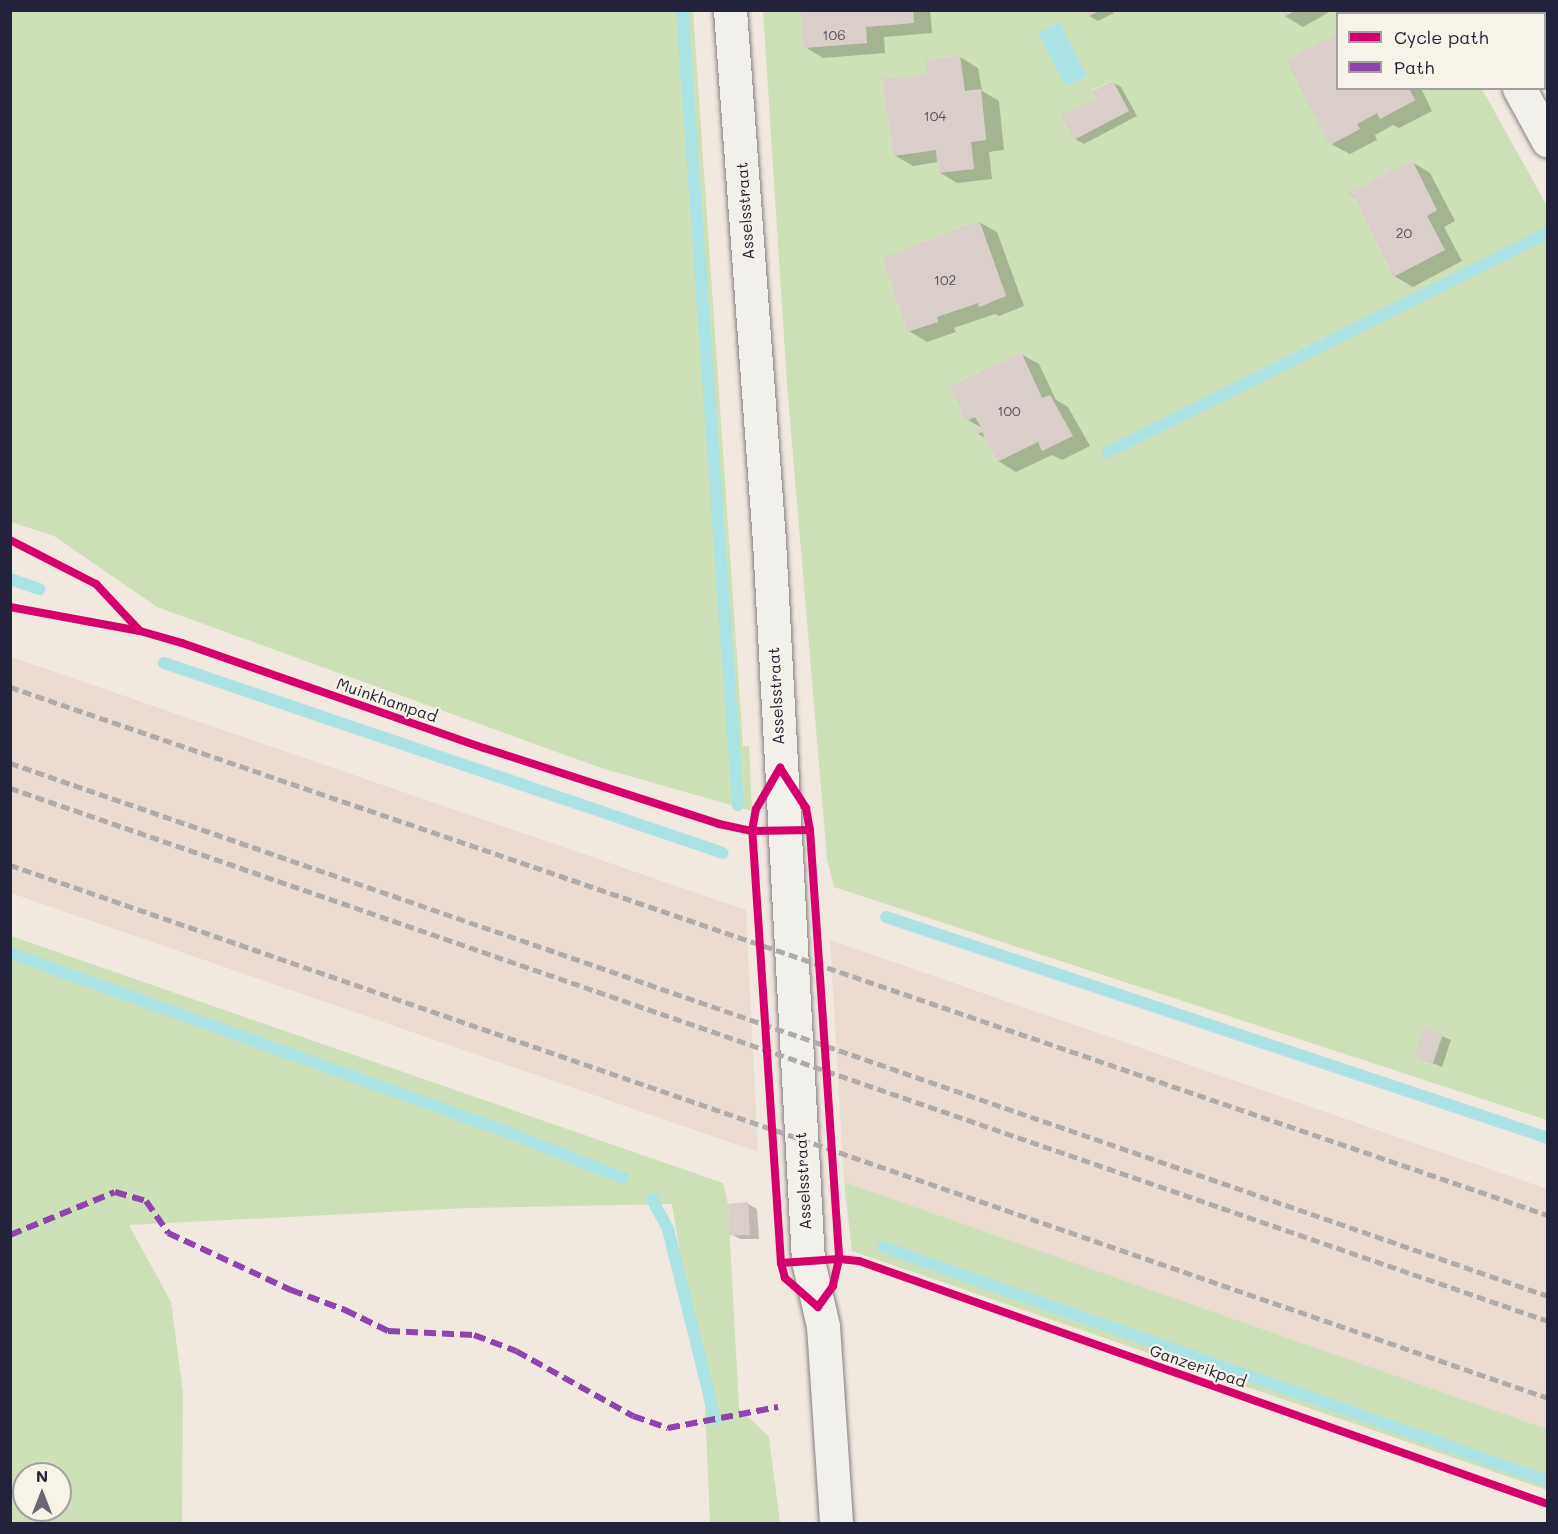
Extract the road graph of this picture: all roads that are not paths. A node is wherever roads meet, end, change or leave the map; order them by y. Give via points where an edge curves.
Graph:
1 (730, 10) edge
2 (1520, 90) edge
3 (1548, 141) edge
4 (836, 1524) edge

1 - 4 street, Asselsstraat via 769,541 808,1261 823,1326
2 - 3 street

